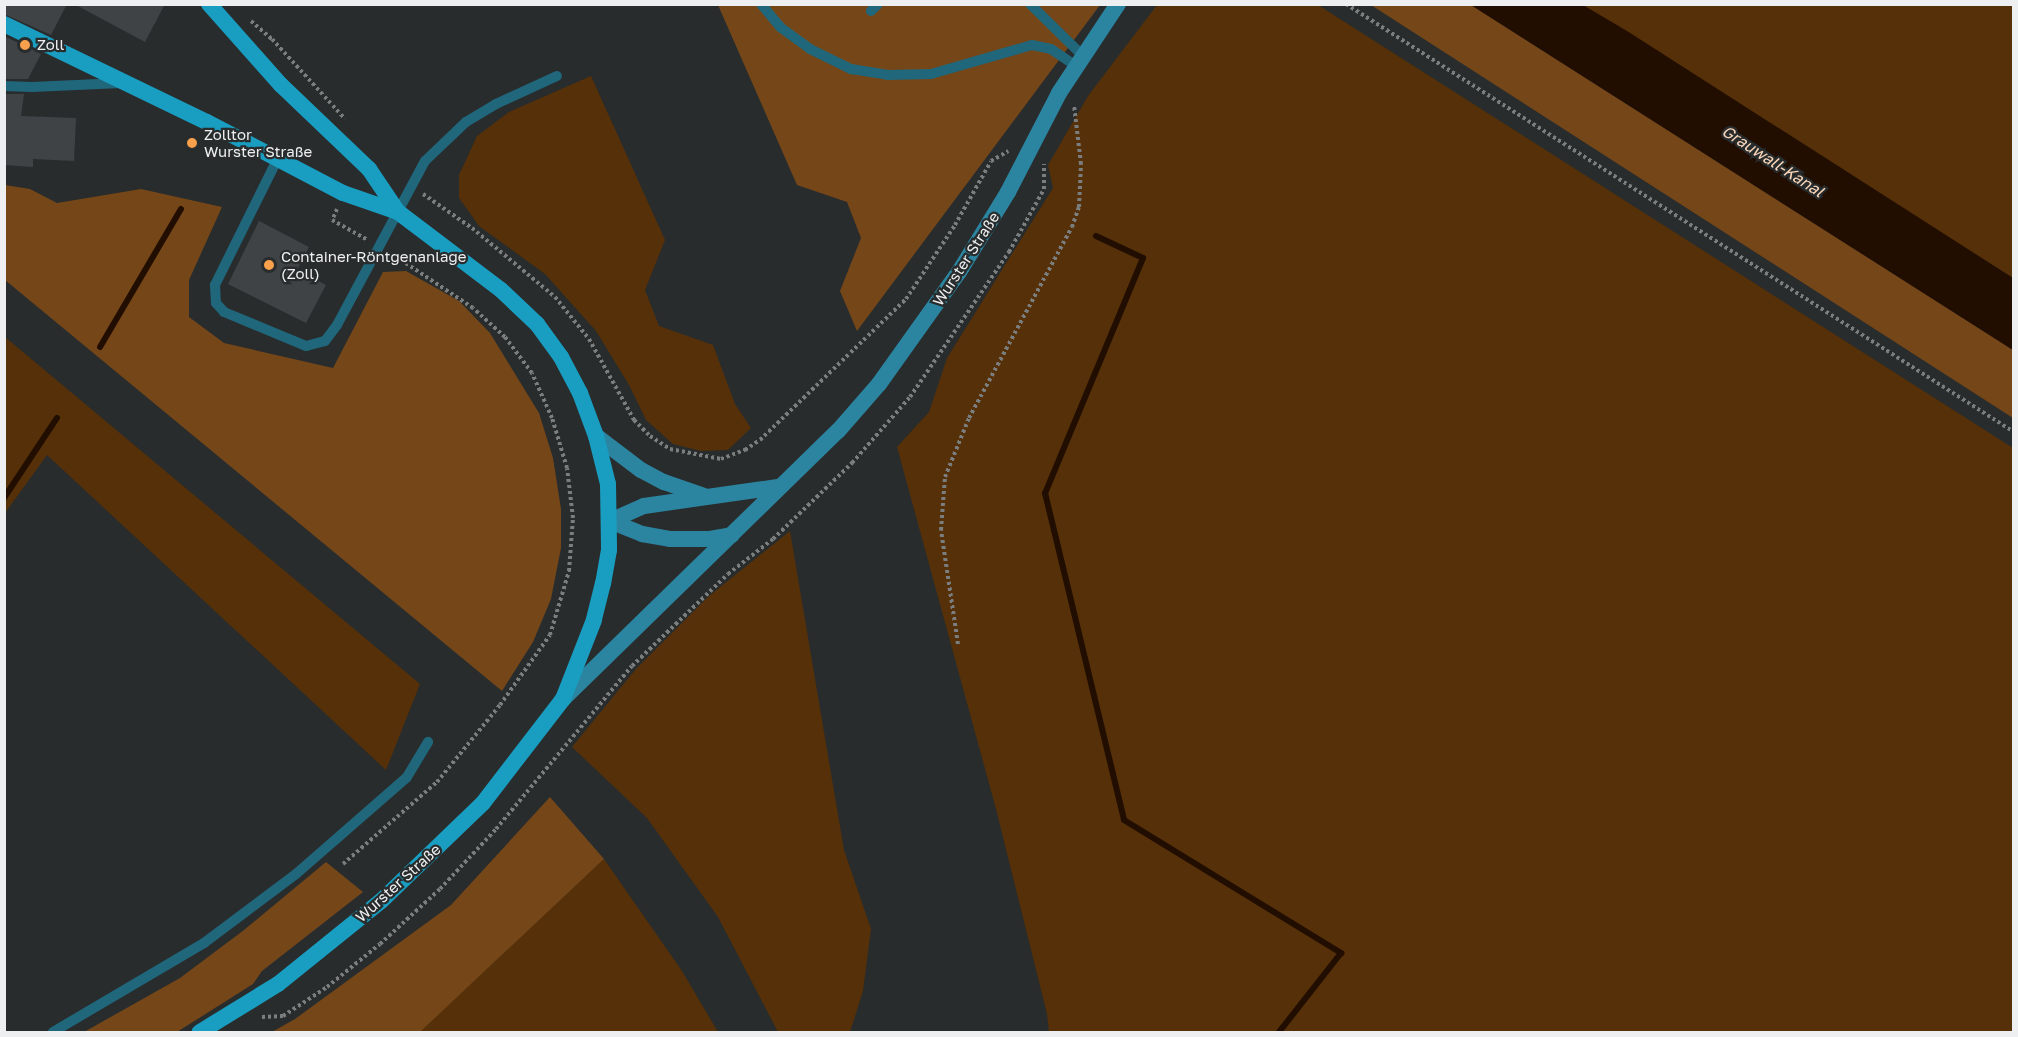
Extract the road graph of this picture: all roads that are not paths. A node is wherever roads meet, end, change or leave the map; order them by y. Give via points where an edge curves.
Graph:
1 (209, 4) edge
2 (762, 4) edge
3 (1030, 4) edge
4 (1118, 4) edge
5 (4, 24) edge
6 (1079, 61) junction
7 (557, 76) dead end
8 (128, 82) junction
9 (4, 86) edge
10 (279, 158) junction
11 (398, 212) junction
12 (596, 436) junction
13 (778, 487) junction
14 (705, 496) junction
15 (610, 521) junction
16 (732, 535) junction
17 (563, 699) junction
18 (428, 742) dead end
19 (53, 1032) edge
20 (200, 1032) edge

1 - 11 main road via 281,85 369,169
2 - 6 lane via 780,27 810,49 851,69 887,75 931,74 1032,45
3 - 6 lane
4 - 6 main road, Wurster Straße
5 - 8 main road
6 - 13 main road, Wurster Straße via 1008,192 911,343 838,431
7 - 11 lane via 466,122 425,161
8 - 9 lane
8 - 10 main road
10 - 11 main road via 343,193
10 - 11 lane via 215,285 216,303 224,312 306,346 325,341
11 - 12 main road, Wurster Straße via 501,290 537,324 576,384
12 - 14 main road via 641,470
12 - 15 main road, Wurster Straße via 608,484
13 - 14 main road
13 - 16 main road, Wurster Straße
14 - 15 main road via 644,506
15 - 16 main road via 642,534 670,539
15 - 17 main road, Wurster Straße via 609,550 594,620
16 - 17 main road, Wurster Straße
17 - 20 main road, Wurster Straße via 483,803 381,901 278,984
18 - 19 lane via 407,777 296,873 204,943

